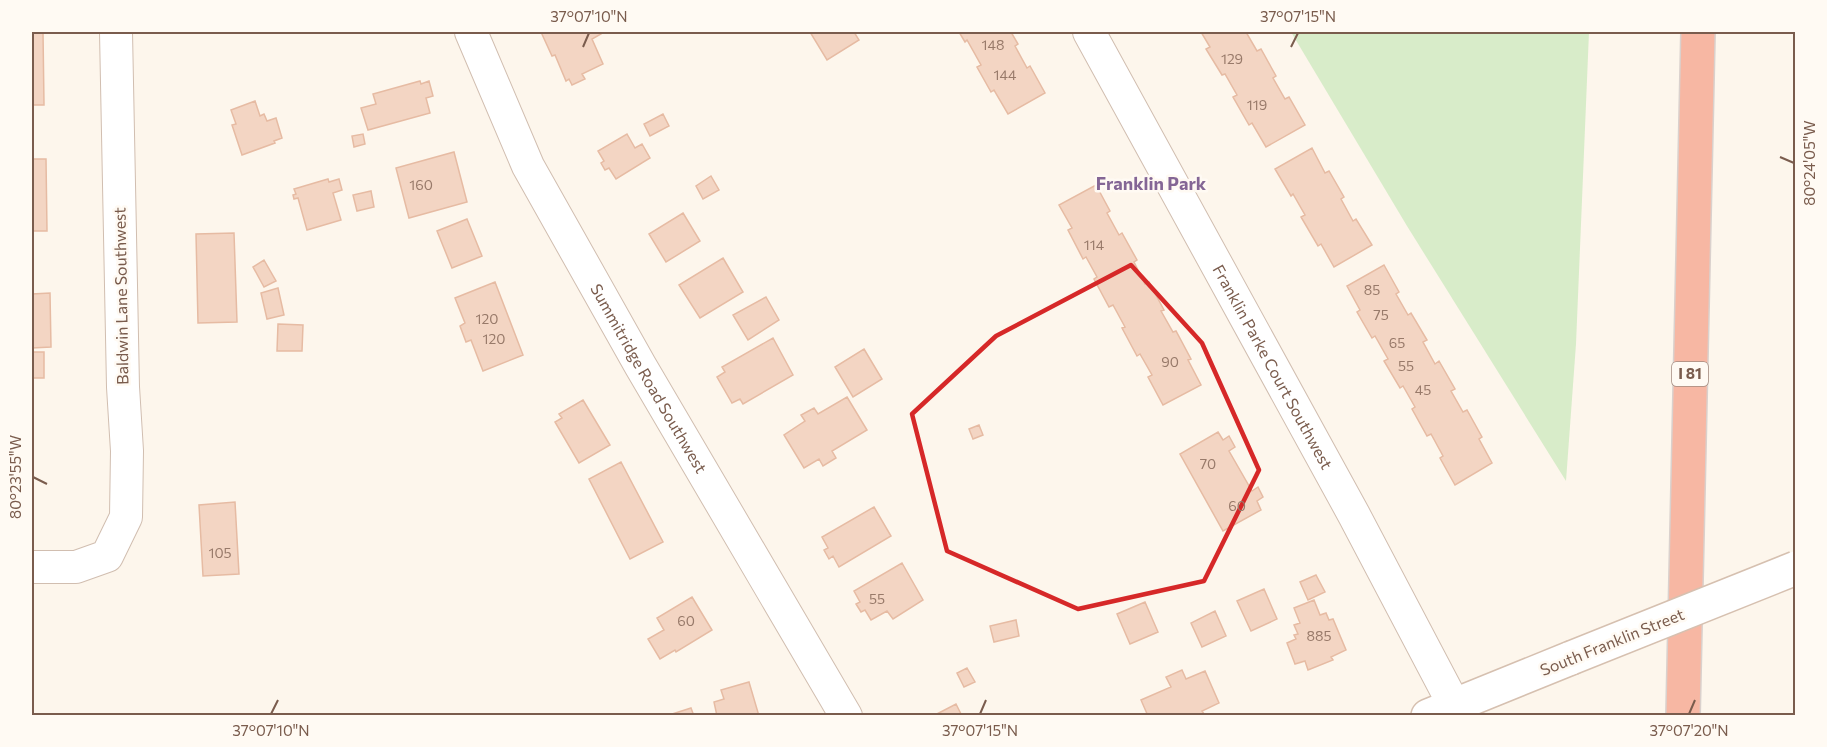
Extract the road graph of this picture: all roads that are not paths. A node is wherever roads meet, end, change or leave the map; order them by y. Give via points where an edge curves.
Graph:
1 (116, 32) edge
2 (471, 32) edge
3 (1089, 32) edge
4 (1698, 32) edge
5 (32, 567) edge
6 (1796, 568) edge
7 (1441, 710) edge
8 (846, 716) edge
9 (1683, 716) edge

1 - 5 street, Baldwin Lane Southwest via 123,387 128,451 126,517 107,556 76,567
2 - 8 street, Summitridge Road Southwest via 528,166
3 - 7 street, Franklin Parke Court Southwest via 1354,515
4 - 9 highway, I 81
6 - 7 main road, South Franklin Street, bridge

